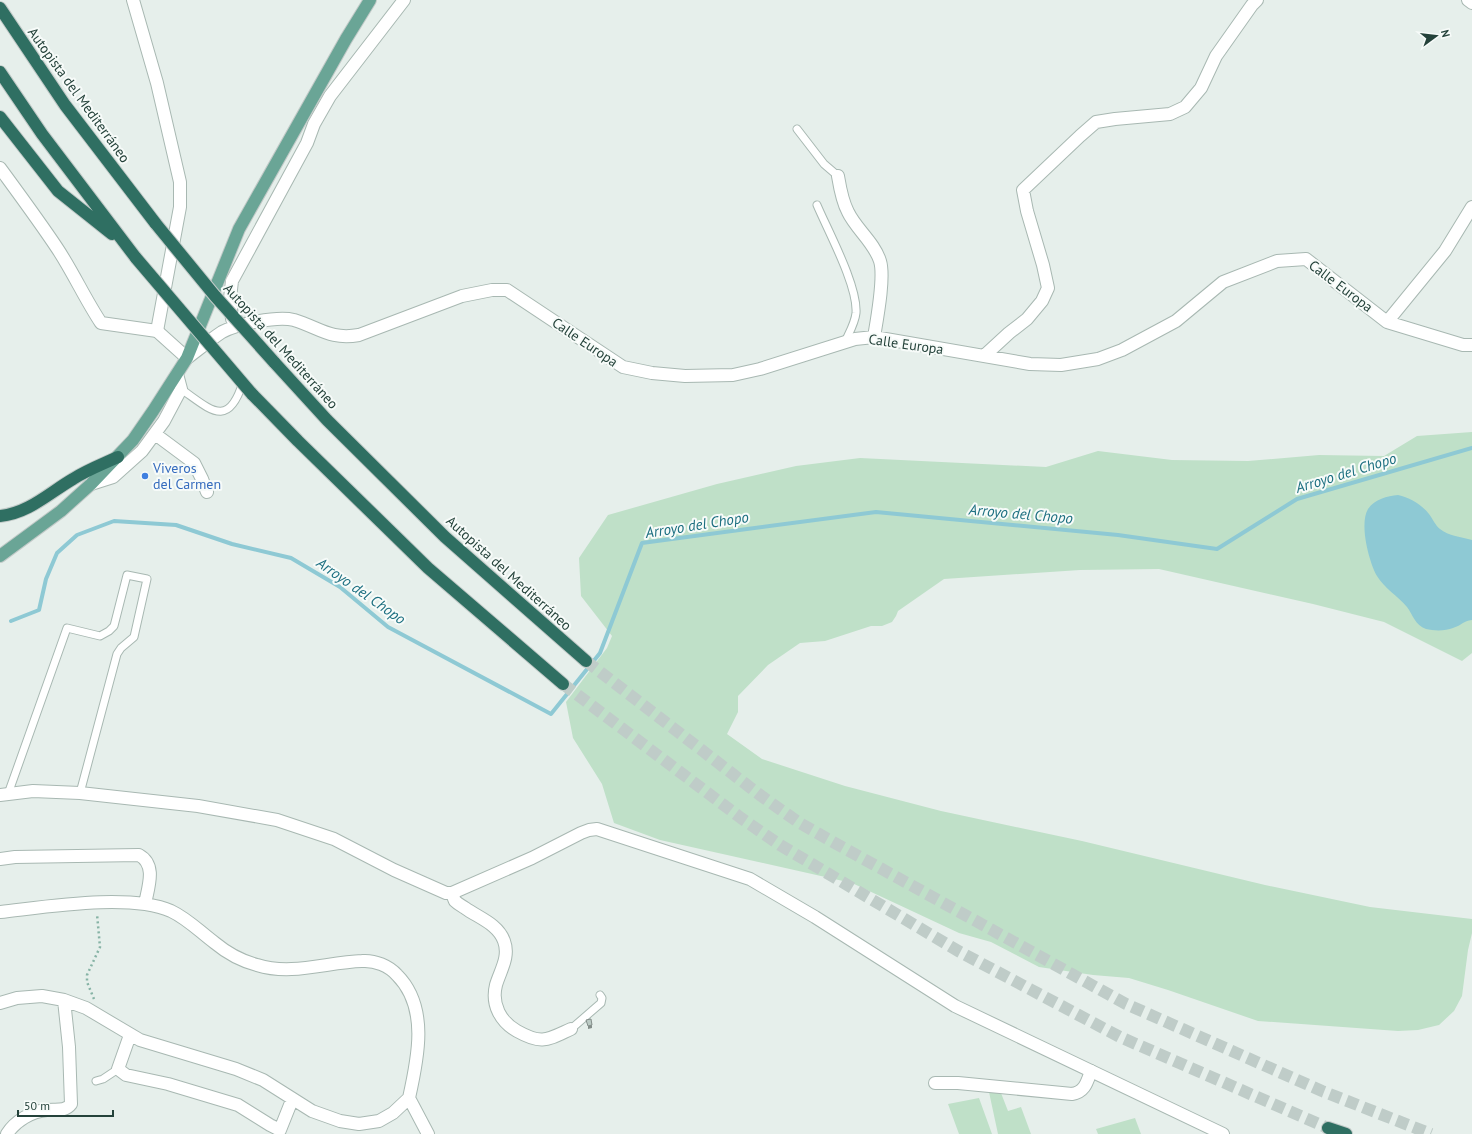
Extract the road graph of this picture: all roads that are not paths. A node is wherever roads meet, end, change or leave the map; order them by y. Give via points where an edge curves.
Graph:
1 (133, 0) edge
2 (370, 0) edge
3 (404, 0) edge
4 (1257, 0) edge
5 (1468, 0) edge
6 (1472, 4) edge
7 (0, 8) edge
8 (0, 72) edge
9 (0, 117) edge
10 (797, 129) dead end
11 (0, 168) edge
12 (838, 176) joint
13 (817, 205) dead end
14 (1472, 207) edge
15 (126, 245) junction
16 (1387, 322) junction
17 (234, 328) junction
18 (157, 332) junction
19 (874, 337) junction
20 (845, 342) junction
21 (1472, 345) edge
22 (984, 356) junction
23 (187, 358) junction
24 (177, 374) junction
25 (245, 376) dead end
26 (181, 389) junction
27 (154, 434) junction
28 (118, 457) junction
29 (91, 484) junction
30 (206, 492) dead end
31 (0, 516) edge
32 (0, 556) edge
33 (586, 661) tunnel mouth
34 (563, 684) tunnel mouth
35 (80, 793) junction
36 (4, 794) edge
37 (0, 859) edge
38 (452, 893) junction
39 (145, 904) junction
40 (0, 912) edge
41 (600, 995) dead end
42 (64, 1000) junction
43 (0, 1003) edge
44 (571, 1029) joint
45 (130, 1035) junction
46 (118, 1069) junction
47 (1091, 1071) junction
48 (96, 1081) dead end
49 (935, 1082) dead end
50 (409, 1098) junction
51 (292, 1100) junction
52 (1328, 1128) tunnel mouth
53 (283, 1132) edge
54 (7, 1134) edge
55 (428, 1134) edge
56 (1223, 1134) edge
57 (1346, 1134) edge

1 - 18 street via 157,83 180,182 180,207
2 - 23 main road via 239,229
3 - 17 street via 330,96 232,281 230,298
4 - 22 street via 1216,56 1200,88 1185,107 1170,114 1096,122 1023,190 1048,288 1042,301 1027,319
5 - 6 street
7 - 33 highway, Autopista del Mediterráneo, bridge via 65,104 156,224 274,362 327,420 445,537
8 - 15 highway via 42,134
9 - 15 highway via 58,191
10 - 12 lane via 824,164
11 - 18 street via 56,247 101,323
12 - 19 street via 848,213 875,250 880,262 882,273
13 - 20 lane via 848,277 855,300 856,313
14 - 16 street, Calle Europa via 1445,252
15 - 34 highway, bridge via 252,394 298,441 428,568
16 - 21 street via 1463,345
16 - 22 street, Calle Europa via 1306,259 1277,261 1223,282 1176,321 1122,350 1098,359 1061,365 1030,364
17 - 20 street, Calle Europa via 250,322 293,320 332,335 345,337 358,335 462,296 507,290 623,367 652,373 685,376 733,374
17 - 23 street, Calle Europa via 223,332
18 - 23 street
19 - 20 street, Calle Europa
19 - 22 street, Calle Europa
23 - 24 main road
24 - 26 street
24 - 28 main road via 133,440
25 - 26 lane via 238,396 229,408 221,412 213,411
26 - 27 street
27 - 29 street via 142,451 114,477
27 - 30 street via 194,463
28 - 29 main road
28 - 31 highway via 74,478 32,506 10,515
29 - 32 main road via 61,511
35 - 36 street via 33,791
35 - 36 lane via 117,654 134,637 147,579 127,575 114,626 106,634 100,636 67,628
35 - 38 street via 198,806 277,820 334,839 394,870 446,893
37 - 39 street via 139,855 146,859 150,867
38 - 44 street via 456,902 491,923 499,931 504,942 506,953 495,997 496,1008 501,1018 509,1026 536,1040 549,1039
38 - 47 street via 532,858 581,833 597,829 750,879 955,1006
39 - 40 street via 97,904
39 - 50 street via 170,911 188,921 216,944 258,966 290,970 364,961 392,969 406,983 417,1012 418,1046
41 - 44 lane via 601,1004
42 - 43 street via 42,996 17,998
42 - 45 street via 86,1008
42 - 54 street via 71,1104 63,1109 33,1113
45 - 46 street
45 - 51 street via 236,1069 263,1080
46 - 48 lane via 104,1079
46 - 53 street via 126,1075 168,1084 238,1105
47 - 49 street via 1083,1089 1072,1094
47 - 56 street
50 - 51 street via 385,1118 358,1124 327,1118
50 - 55 street
51 - 53 street
52 - 57 highway

